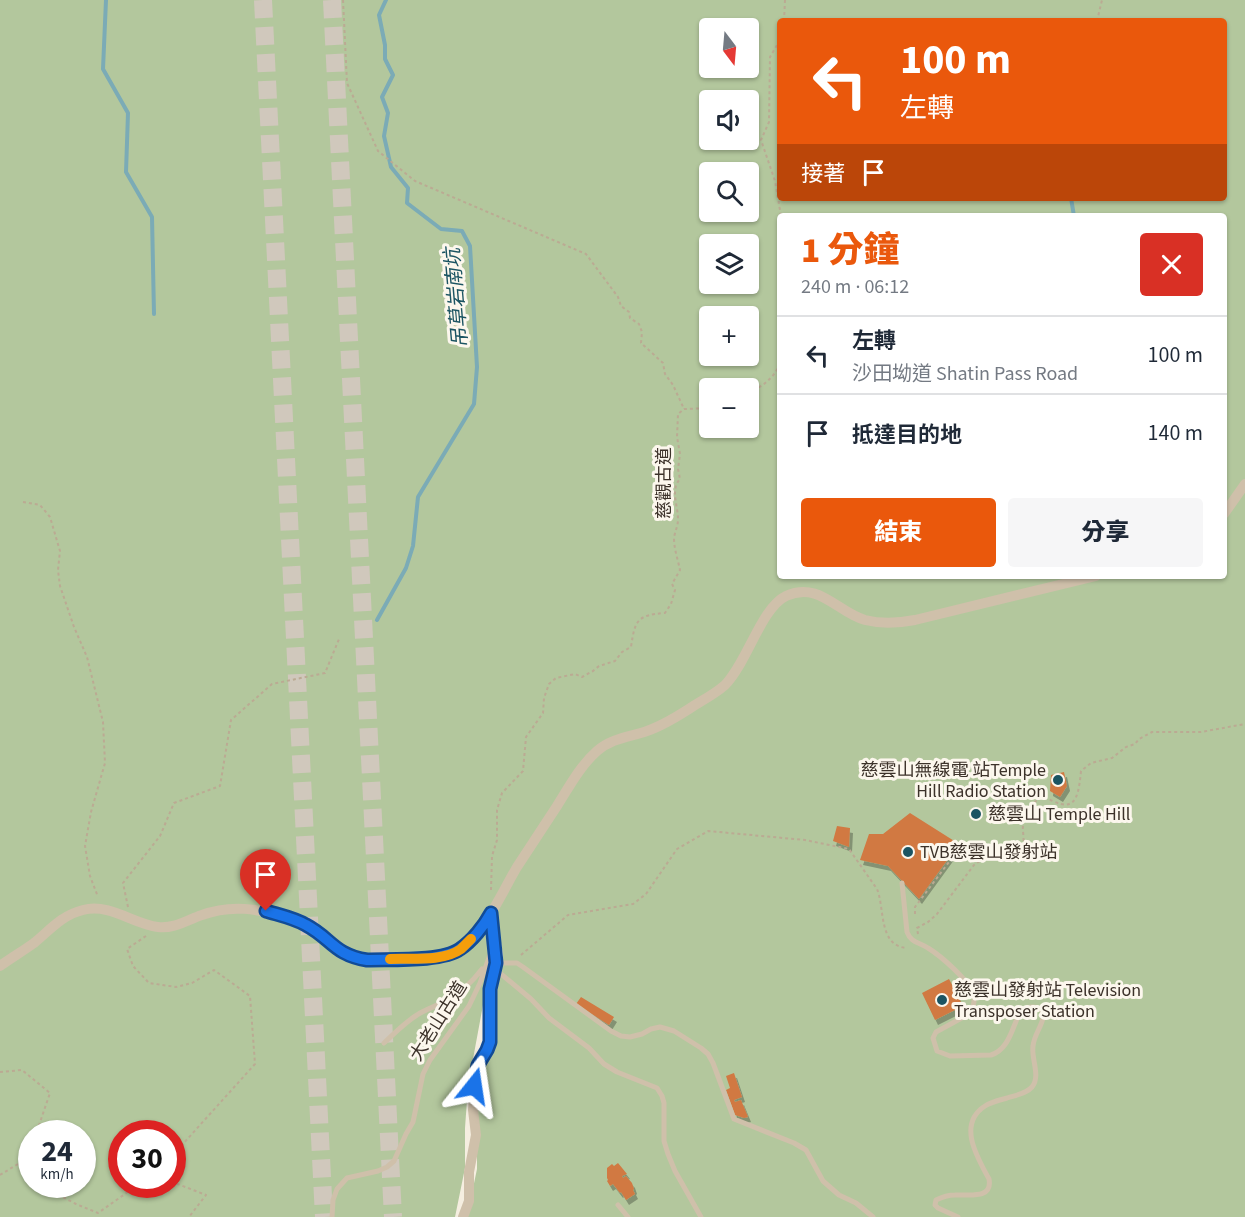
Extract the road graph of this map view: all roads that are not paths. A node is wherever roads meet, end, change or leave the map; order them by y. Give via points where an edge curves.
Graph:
1 (1245, 484) edge
2 (1227, 510) edge
3 (1084, 579) edge
4 (902, 883) dead end
5 (491, 913) junction
6 (492, 965) junction
7 (0, 966) edge
8 (384, 1043) dead end
9 (618, 1205) dead end
10 (332, 1217) edge
11 (463, 1217) edge
12 (628, 1217) edge
13 (701, 1217) edge
14 (873, 1217) edge
15 (958, 1217) edge

1 - 2 street
3 - 5 street via 895,622 862,619 811,592 783,598 769,613 734,674 719,690 663,724 614,740 595,753 569,787
4 - 15 lane via 907,932 913,942 927,947 953,967 974,999 969,1014 936,1032 937,1051 950,1056 997,1053 1021,1011 1037,1006 1044,1012 1032,1048 1034,1084 1025,1092 987,1104 972,1120 970,1135 990,1179 989,1188 977,1195 951,1195 936,1200 938,1208
5 - 6 street
5 - 7 street via 476,934 453,953 367,960 344,954 305,924 266,911 219,910 178,925 158,927 103,908 84,910 58,921
6 - 8 lane via 460,992 419,1013
6 - 10 lane, 大老山古道 via 423,1074 413,1122 394,1161 378,1171 347,1178 333,1200
6 - 11 street via 490,1042 478,1065 474,1086 476,1135 469,1172 469,1201
6 - 13 lane via 604,1064 657,1088 664,1103 668,1154
6 - 14 lane via 517,963 618,1035 630,1037 660,1027 701,1048 713,1063 734,1119 806,1150 823,1181
9 - 12 lane

